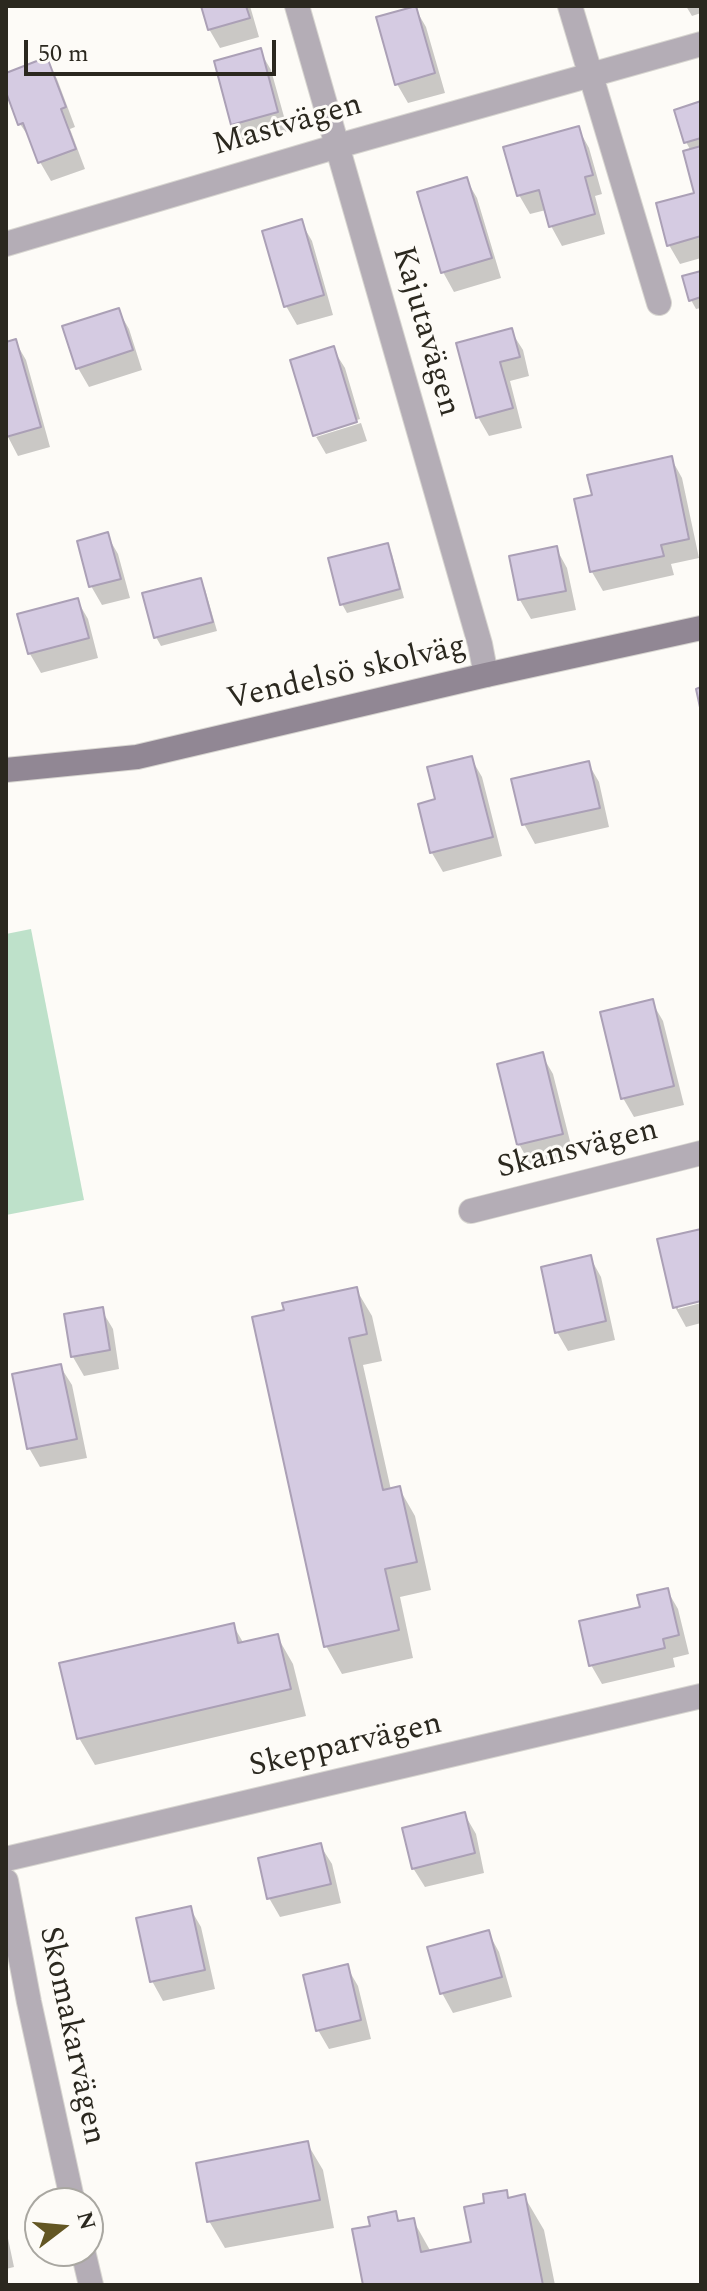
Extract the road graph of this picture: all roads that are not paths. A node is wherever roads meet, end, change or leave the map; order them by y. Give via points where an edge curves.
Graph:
1 (297, 6) edge
2 (570, 6) edge
3 (701, 44) edge
4 (590, 76) junction
5 (338, 146) junction
6 (6, 244) edge
7 (659, 303) dead end
8 (701, 628) edge
9 (486, 675) junction
10 (6, 770) edge
11 (701, 1153) edge
12 (471, 1211) dead end
13 (701, 1696) edge
14 (6, 1859) edge
15 (6, 1881) edge
16 (69, 2187) edge

1 - 5 street, Kajutavägen
2 - 4 street
3 - 4 street, Mastvägen
4 - 5 street, Mastvägen
4 - 7 street
5 - 6 street, Mastvägen
5 - 9 street, Kajutavägen
8 - 9 street, Vendelsö skolväg
9 - 10 street, Vendelsö skolväg via 137,757
11 - 12 street, Skansvägen
13 - 14 street, Skepparvägen
15 - 16 street, Skomakarvägen

